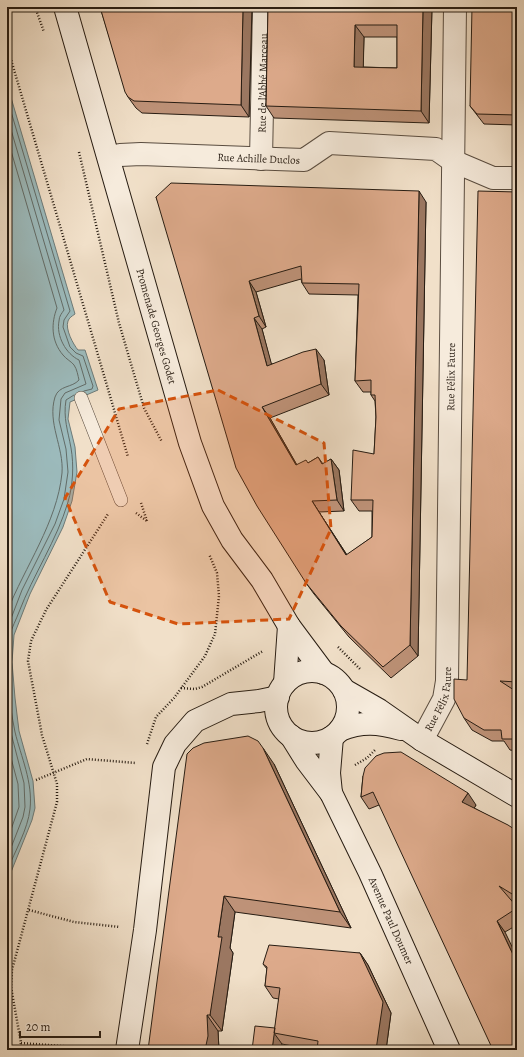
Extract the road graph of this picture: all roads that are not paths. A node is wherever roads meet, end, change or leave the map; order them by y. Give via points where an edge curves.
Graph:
1 (65, 7) edge
2 (264, 7) edge
3 (456, 7) edge
4 (109, 158) junction
5 (261, 159) junction
6 (453, 161) junction
7 (517, 178) edge
8 (81, 398) dead end
9 (121, 500) road end
10 (289, 626) junction
11 (324, 673) junction
12 (281, 690) junction
13 (344, 690) junction
14 (336, 734) junction
15 (291, 736) junction
16 (414, 736) junction
17 (331, 793) junction
18 (517, 796) edge
19 (127, 1050) edge
20 (448, 1050) edge

1 - 4 street, Promenade Georges Godet
2 - 5 street, Rue de l'Abbé Marceau
3 - 6 street, Rue Félix Faure
4 - 5 street, Rue Achille Duclos via 141,154
4 - 10 street, Promenade Georges Godet via 190,443 213,506 232,540 262,580
5 - 6 street, Rue Achille Duclos via 304,160 329,143 436,149
6 - 7 street, Rue Achille Duclos via 493,178
6 - 16 street, Rue Félix Faure via 447,682 444,699
8 - 9 lane
10 - 11 street, Promenade Georges Godet
10 - 12 street
11 - 12 street via 303,672 293,676
11 - 13 street via 332,677
12 - 15 street via 276,708 278,719
12 - 19 street via 260,702 231,704 195,721 175,744 164,767 145,930
13 - 14 street via 348,700 346,721
13 - 16 street via 379,710
14 - 15 street via 322,742 311,744
14 - 16 street via 356,724 379,724
14 - 17 street, Avenue Paul Doumer via 329,773
15 - 17 street, Avenue Paul Doumer
16 - 18 street
17 - 20 street, Avenue Paul Doumer via 370,873

